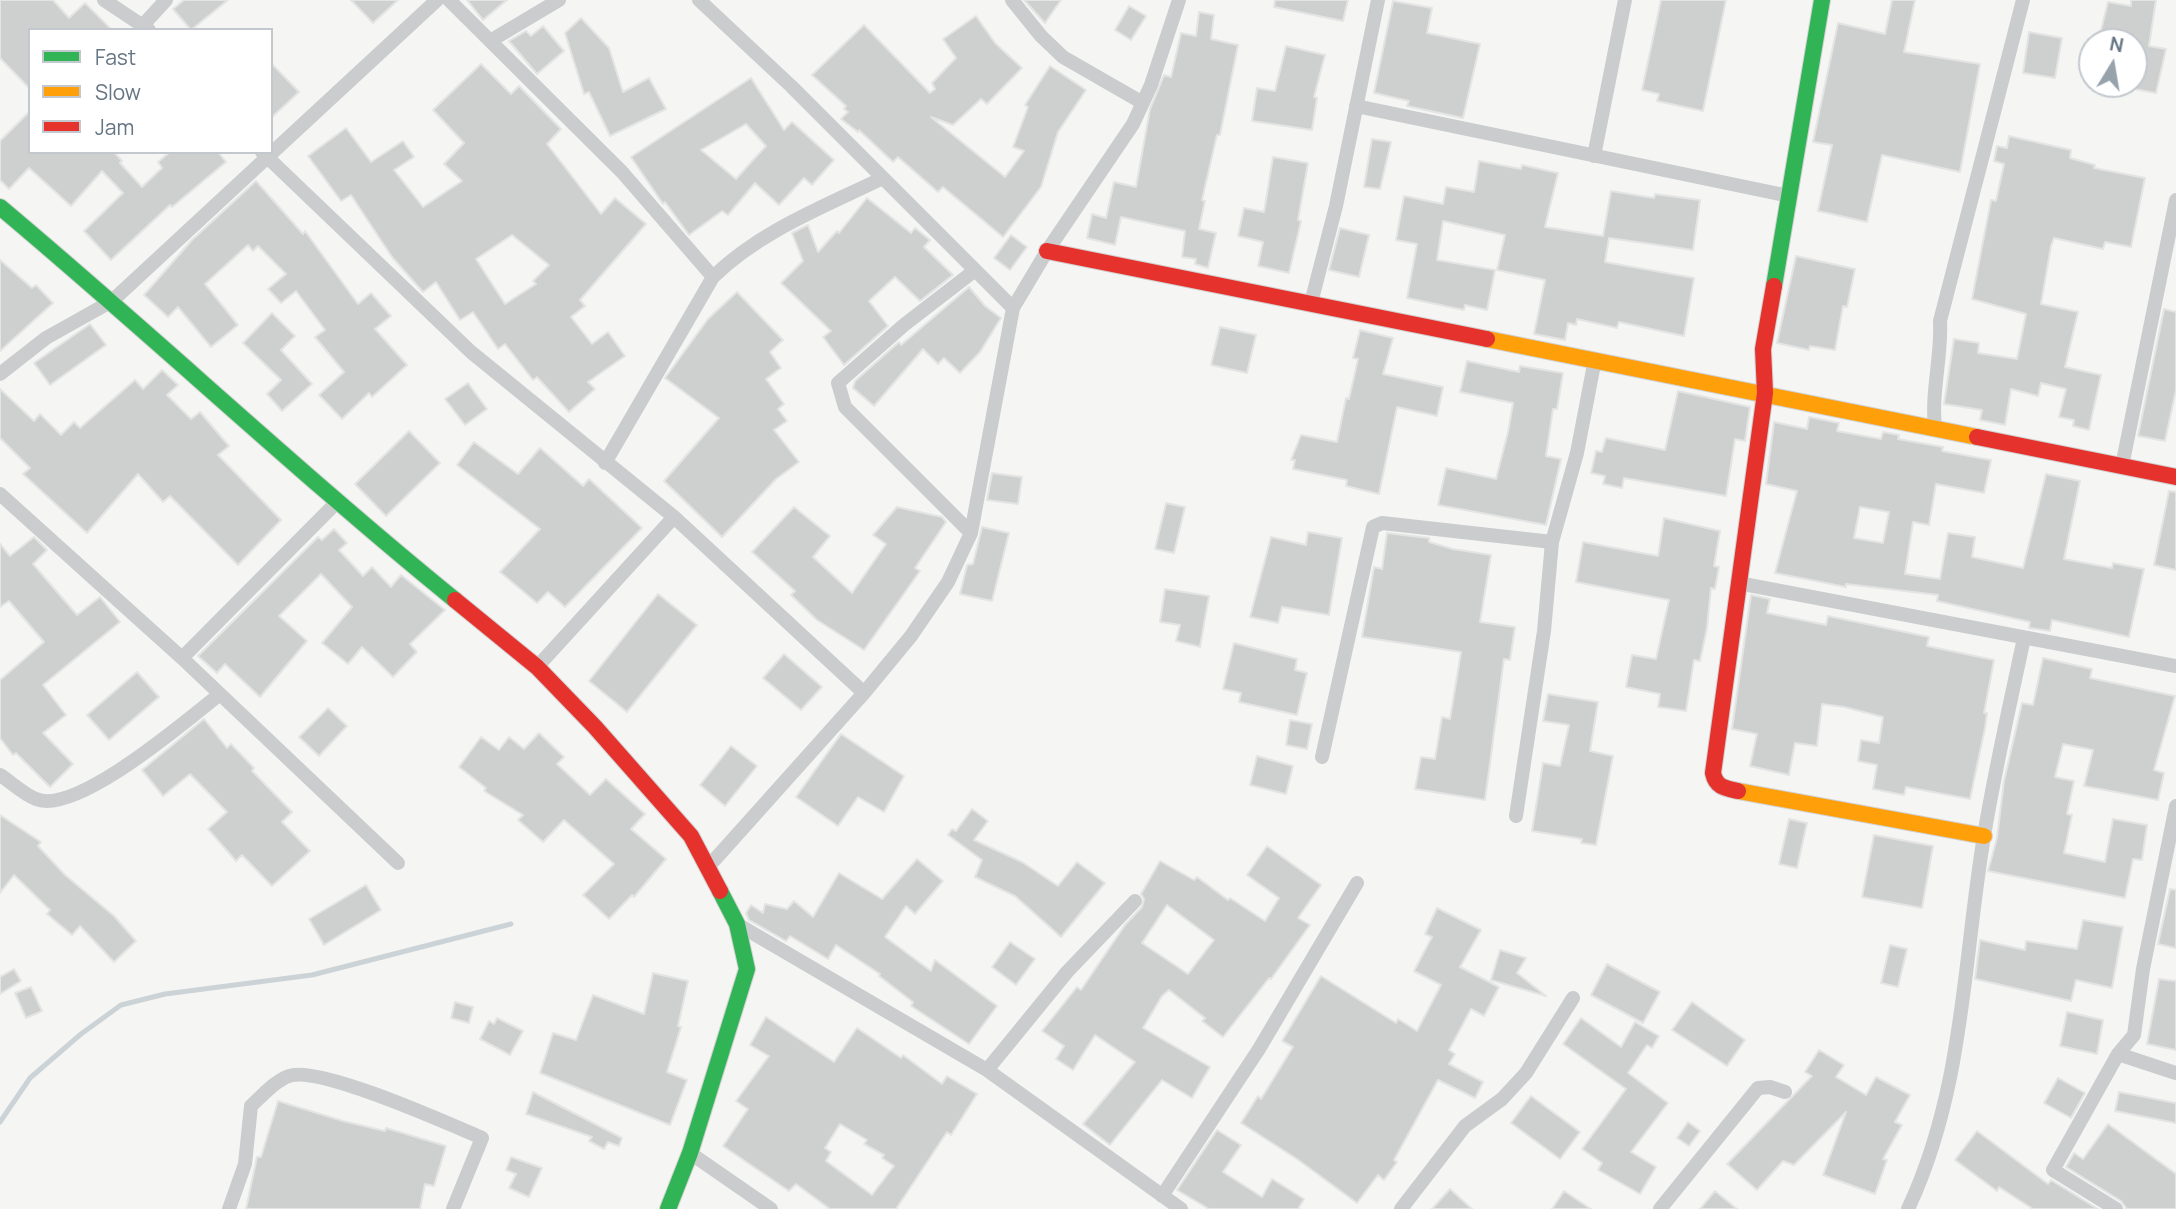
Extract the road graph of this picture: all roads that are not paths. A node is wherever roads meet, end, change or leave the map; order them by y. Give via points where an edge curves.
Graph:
1 (104, 0) edge
2 (166, 0) edge
3 (437, 0) edge
4 (449, 0) edge
5 (559, 0) edge
6 (699, 0) edge
7 (1012, 0) edge
8 (1180, 0) edge
9 (1378, 0) edge
10 (1625, 0) edge
11 (1822, 0) edge
12 (2023, 0) edge
13 (147, 27) edge
14 (490, 41) junction
15 (1143, 103) junction
16 (1356, 106) junction
17 (273, 147) edge
18 (264, 155) edge
19 (1594, 156) junction
20 (883, 177) junction
21 (1789, 196) junction
22 (2176, 200) edge
23 (0, 207) edge
24 (1047, 251) junction
25 (974, 271) junction
26 (713, 277) junction
27 (112, 301) junction
28 (1311, 303) junction
29 (1013, 308) junction
30 (1595, 359) junction
31 (0, 374) edge
32 (1765, 393) junction
33 (1935, 427) junction
34 (605, 463) junction
35 (2122, 466) junction
36 (2176, 477) edge
37 (0, 494) edge
38 (336, 503) junction
39 (674, 517) junction
40 (971, 533) junction
41 (1552, 542) junction
42 (1738, 583) junction
43 (2024, 638) junction
44 (182, 658) junction
45 (2176, 666) edge
46 (537, 667) junction
47 (864, 693) junction
48 (220, 694) junction
49 (1322, 757) dead end
50 (0, 775) edge
51 (2176, 806) edge
52 (1516, 816) dead end
53 (2174, 835) edge
54 (1984, 836) junction
55 (398, 863) dead end
56 (709, 866) junction
57 (1357, 883) dead end
58 (1135, 901) dead end
59 (737, 924) junction
60 (1573, 998) dead end
61 (2118, 1054) junction
62 (987, 1070) junction
63 (2176, 1073) edge
64 (1785, 1092) dead end
65 (690, 1153) junction
66 (1162, 1196) junction
67 (229, 1209) edge
68 (453, 1209) edge
69 (668, 1209) edge
70 (771, 1209) edge
71 (1181, 1209) edge
72 (1401, 1209) edge
73 (1660, 1209) edge
74 (1908, 1209) edge
75 (2116, 1209) edge

1 - 13 street
2 - 13 street
3 - 17 street
4 - 14 street
5 - 14 street
6 - 20 street
7 - 15 street via 1063,57
8 - 15 street
9 - 16 street
10 - 19 street
11 - 21 street
12 - 33 street via 1940,321 1932,401
14 - 26 street via 622,172
15 - 24 street via 1097,181
16 - 19 street
16 - 28 street
18 - 27 street
18 - 34 street via 471,352
19 - 21 street
20 - 25 street
20 - 26 street via 735,255
21 - 32 street via 1763,349
22 - 35 street
23 - 27 street
24 - 28 street
24 - 29 street
25 - 29 street
25 - 40 street via 838,383 845,407
26 - 34 street
27 - 31 street via 46,338
27 - 38 street
28 - 30 street
29 - 40 street
30 - 32 street
30 - 41 street via 1577,453
32 - 33 street
32 - 42 street
33 - 35 street
34 - 39 street
35 - 36 street
37 - 44 street
38 - 44 street
38 - 46 street
39 - 46 street
39 - 47 street
40 - 47 street via 948,582
41 - 49 street via 1382,523 1373,527
41 - 52 street via 1544,631
42 - 43 street
42 - 54 street via 1715,782 1723,788
43 - 45 street
43 - 54 street
44 - 48 street
46 - 56 street via 691,836
47 - 56 street
48 - 50 street via 128,766 54,802 36,800
48 - 55 street
51 - 53 street
53 - 61 street via 2143,969 2134,1035
54 - 74 street via 1957,1053
56 - 59 street
57 - 66 street via 1259,1049
58 - 62 street via 1067,971
59 - 62 street
59 - 65 street via 747,969
60 - 72 street via 1526,1073 1502,1099 1465,1126
61 - 63 street
61 - 75 street via 2053,1170
62 - 66 street
64 - 73 street via 1758,1088
65 - 69 street
65 - 70 street
66 - 71 street
67 - 68 street via 245,1164 251,1105 278,1082 304,1073 400,1102 481,1138

